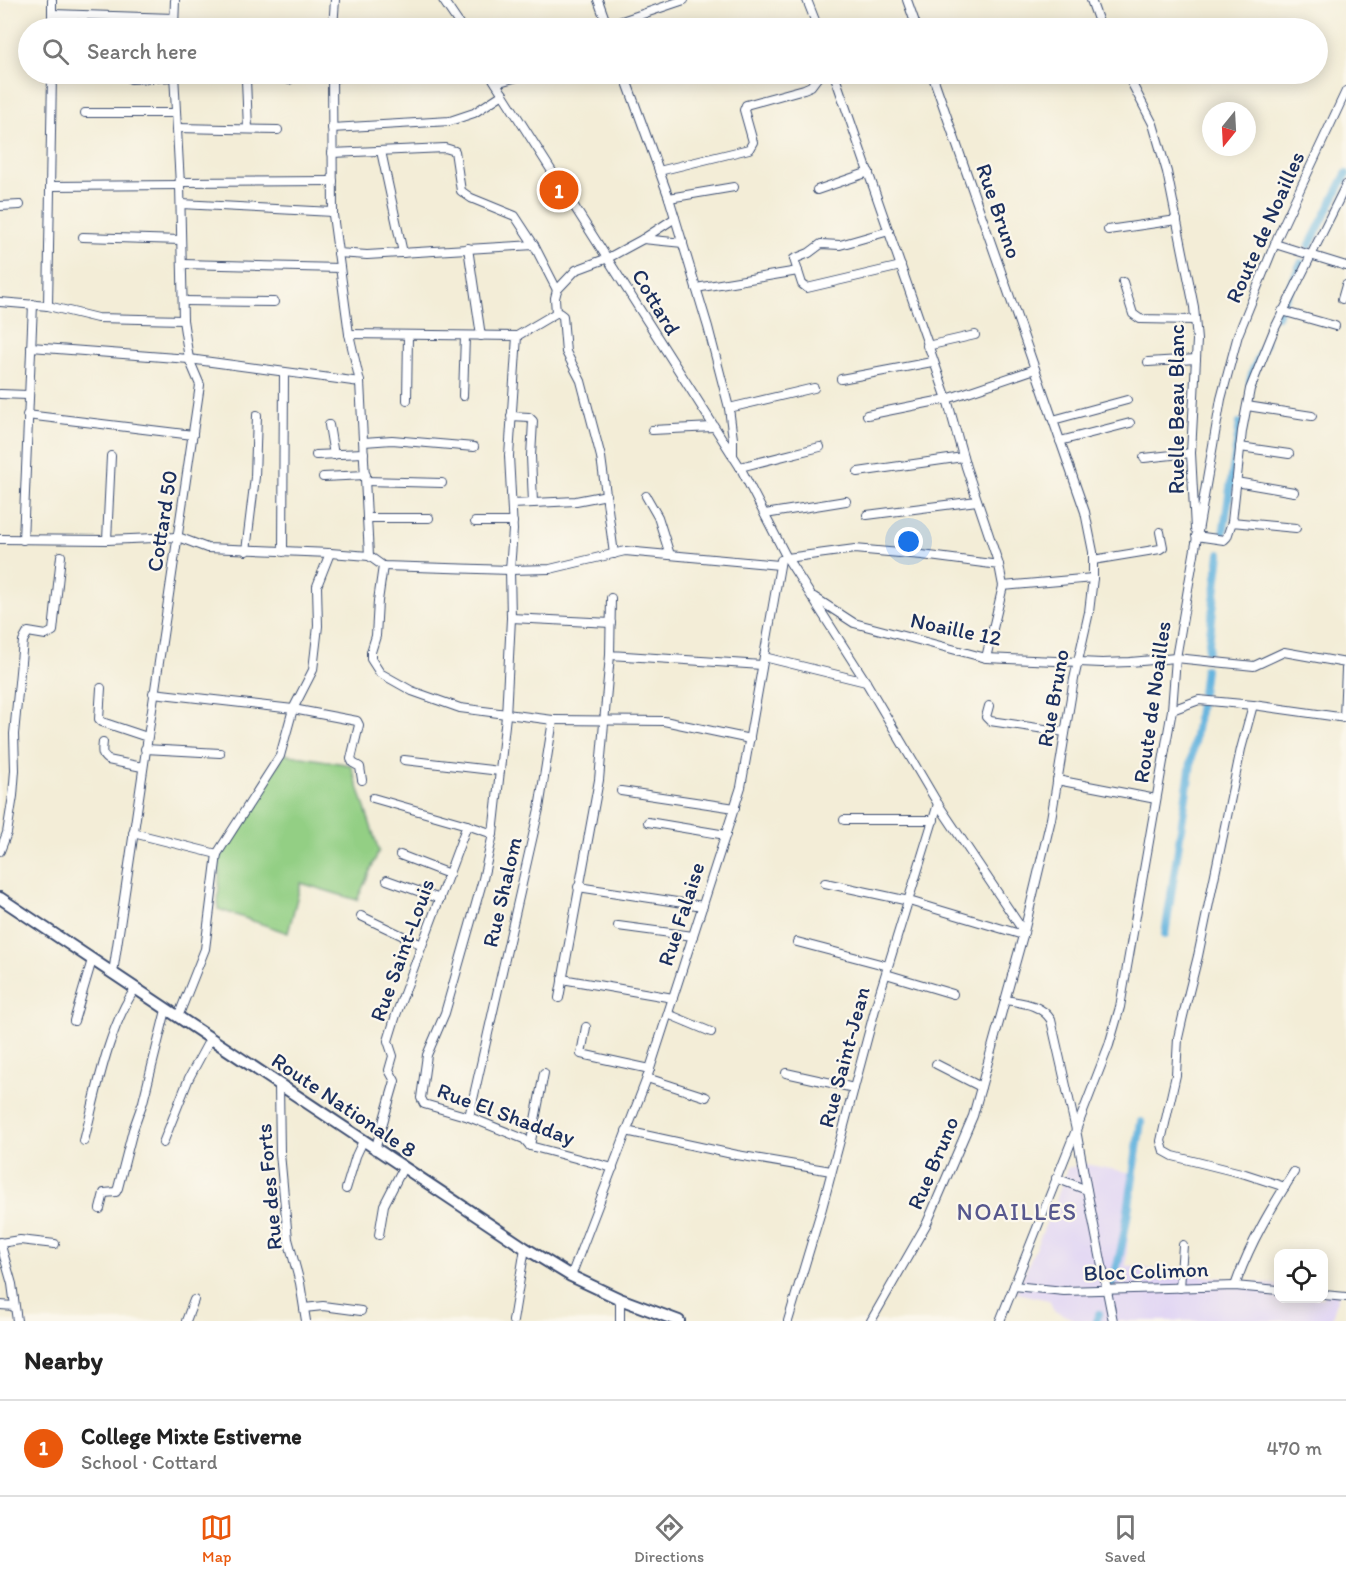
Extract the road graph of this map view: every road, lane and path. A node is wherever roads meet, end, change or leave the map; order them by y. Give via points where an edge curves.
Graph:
1 (52, 0) edge
2 (175, 0) edge
3 (335, 0) edge
4 (443, 0) edge
5 (598, 0) edge
6 (684, 0) edge
7 (807, 0) edge
8 (907, 0) edge
9 (1091, 0) edge
10 (52, 15) joint
11 (174, 18) joint
12 (334, 18) edge
13 (455, 18) edge
14 (604, 18) edge
15 (633, 18) edge
16 (814, 18) edge
17 (913, 18) edge
18 (1097, 18) edge
19 (52, 84) edge
20 (174, 84) edge
21 (246, 84) edge
22 (332, 84) edge
23 (497, 84) edge
24 (629, 84) edge
25 (812, 84) edge
26 (838, 84) edge
27 (935, 84) edge
28 (1132, 84) edge
29 (1346, 91) edge
30 (503, 94) junction
31 (176, 112) junction
32 (85, 113) dead end
33 (177, 128) junction
34 (248, 129) junction
35 (332, 129) junction
36 (278, 130) dead end
37 (381, 151) junction
38 (332, 153) junction
39 (659, 171) junction
40 (869, 172) junction
41 (333, 181) junction
42 (180, 184) junction
43 (1346, 185) edge
44 (51, 186) junction
45 (734, 187) dead end
46 (817, 190) dead end
47 (669, 198) junction
48 (181, 204) junction
49 (20, 205) dead end
50 (0, 206) edge
51 (333, 212) junction
52 (675, 218) junction
53 (1177, 220) junction
54 (1108, 230) dead end
55 (889, 231) junction
56 (83, 237) dead end
57 (643, 239) junction
58 (181, 240) junction
59 (682, 243) junction
60 (1275, 244) junction
61 (534, 245) junction
62 (468, 248) junction
63 (338, 253) junction
64 (403, 253) junction
65 (1311, 256) junction
66 (608, 258) junction
67 (182, 264) junction
68 (901, 266) junction
69 (1346, 266) edge
70 (340, 268) junction
71 (798, 271) junction
72 (1123, 282) dead end
73 (1346, 285) edge
74 (696, 288) junction
75 (556, 290) junction
76 (1341, 299) dead end
77 (183, 301) junction
78 (0, 302) edge
79 (274, 302) dead end
80 (33, 304) junction
81 (48, 306) junction
82 (1282, 311) junction
83 (555, 313) junction
84 (183, 320) junction
85 (1195, 320) junction
86 (1335, 326) dead end
87 (350, 334) junction
88 (408, 335) junction
89 (975, 335) dead end
90 (465, 336) junction
91 (481, 336) junction
92 (517, 336) junction
93 (927, 346) junction
94 (31, 347) junction
95 (189, 359) junction
96 (1196, 359) junction
97 (932, 362) junction
98 (1148, 362) dead end
99 (1035, 369) junction
100 (284, 373) junction
101 (840, 379) dead end
102 (360, 382) junction
103 (814, 388) dead end
104 (0, 394) edge
105 (28, 395) junction
106 (463, 396) dead end
107 (947, 399) junction
108 (407, 400) dead end
109 (1127, 400) dead end
110 (1247, 406) junction
111 (729, 408) junction
112 (27, 415) junction
113 (257, 415) dead end
114 (867, 415) dead end
115 (511, 416) junction
116 (1312, 416) dead end
117 (1053, 420) junction
118 (1130, 423) dead end
119 (329, 424) dead end
120 (713, 427) junction
121 (652, 430) dead end
122 (193, 435) junction
123 (1060, 441) junction
124 (364, 442) junction
125 (474, 447) dead end
126 (820, 447) dead end
127 (1240, 447) junction
128 (364, 453) junction
129 (1191, 453) junction
130 (1289, 454) dead end
131 (316, 455) dead end
132 (334, 455) junction
133 (111, 456) dead end
134 (733, 457) junction
135 (963, 457) junction
136 (1144, 458) dead end
137 (740, 467) junction
138 (858, 472) dead end
139 (323, 477) dead end
140 (366, 478) junction
141 (1236, 482) junction
142 (442, 483) dead end
143 (1294, 492) dead end
144 (607, 495) junction
145 (646, 496) dead end
146 (846, 501) dead end
147 (977, 501) junction
148 (533, 503) junction
149 (512, 504) junction
150 (765, 514) junction
151 (867, 515) dead end
152 (368, 518) junction
153 (429, 518) dead end
154 (475, 522) dead end
155 (513, 522) junction
156 (1232, 522) junction
157 (1296, 528) dead end
158 (1160, 532) dead end
159 (178, 537) junction
160 (1196, 538) junction
161 (0, 539) edge
162 (23, 540) junction
163 (107, 540) junction
164 (246, 551) junction
165 (283, 552) junction
166 (330, 553) junction
167 (614, 554) junction
168 (670, 555) junction
169 (61, 556) dead end
170 (369, 556) junction
171 (786, 556) junction
172 (1093, 560) junction
173 (779, 565) junction
174 (999, 565) junction
175 (383, 566) junction
176 (510, 570) junction
177 (1093, 578) junction
178 (1003, 586) junction
179 (810, 595) junction
180 (611, 598) dead end
181 (511, 618) junction
182 (611, 623) junction
183 (610, 655) junction
184 (986, 658) junction
185 (1176, 658) junction
186 (763, 661) junction
187 (1077, 662) junction
188 (1346, 663) edge
189 (1346, 669) edge
190 (866, 682) junction
191 (101, 688) dead end
192 (153, 693) junction
193 (1253, 705) junction
194 (989, 706) dead end
195 (293, 710) junction
196 (1172, 710) junction
197 (506, 716) junction
198 (1345, 718) edge
199 (604, 719) junction
200 (553, 720) junction
201 (1065, 732) junction
202 (147, 737) junction
203 (750, 740) junction
204 (103, 742) dead end
205 (145, 749) junction
206 (220, 753) dead end
207 (404, 760) dead end
208 (142, 767) junction
209 (500, 771) junction
210 (362, 780) dead end
211 (1057, 780) junction
212 (621, 791) dead end
213 (373, 798) dead end
214 (1156, 799) junction
215 (938, 804) junction
216 (735, 808) junction
217 (844, 820) dead end
218 (934, 820) junction
219 (648, 822) dead end
220 (467, 825) junction
221 (133, 833) junction
222 (493, 834) junction
223 (726, 835) junction
224 (0, 851) edge
225 (217, 854) junction
226 (400, 855) dead end
227 (449, 874) junction
228 (387, 880) dead end
229 (825, 883) dead end
230 (578, 887) junction
231 (0, 898) edge
232 (440, 899) junction
233 (909, 901) junction
234 (703, 906) junction
235 (362, 916) dead end
236 (618, 926) dead end
237 (1023, 934) junction
238 (693, 936) junction
239 (797, 942) dead end
240 (422, 945) junction
241 (92, 960) junction
242 (887, 970) junction
243 (113, 973) junction
244 (562, 979) junction
245 (135, 989) junction
246 (953, 994) dead end
247 (559, 998) dead end
248 (673, 998) junction
249 (1006, 1000) junction
250 (166, 1010) junction
251 (668, 1014) junction
252 (178, 1017) junction
253 (74, 1021) dead end
254 (586, 1027) dead end
255 (711, 1032) dead end
256 (210, 1039) junction
257 (936, 1064) dead end
258 (650, 1069) junction
259 (544, 1073) dead end
260 (786, 1073) dead end
261 (647, 1078) junction
262 (279, 1085) junction
263 (981, 1087) junction
264 (854, 1088) junction
265 (706, 1097) dead end
266 (469, 1117) junction
267 (1076, 1130) junction
268 (626, 1131) junction
269 (84, 1141) dead end
270 (363, 1141) junction
271 (163, 1143) dead end
272 (530, 1146) junction
273 (375, 1149) junction
274 (403, 1168) junction
275 (613, 1168) junction
276 (831, 1171) junction
277 (1294, 1172) dead end
278 (1056, 1178) junction
279 (1285, 1187) junction
280 (346, 1189) dead end
281 (1087, 1190) junction
282 (100, 1209) dead end
283 (379, 1235) dead end
284 (0, 1244) edge
285 (55, 1244) dead end
286 (1183, 1245) dead end
287 (525, 1248) junction
288 (571, 1276) junction
289 (1014, 1286) junction
290 (1235, 1286) junction
291 (1180, 1288) junction
292 (1274, 1290) edge
293 (1106, 1291) junction
294 (1328, 1295) edge
295 (1346, 1297) edge
296 (620, 1299) junction
297 (194, 1300) dead end
298 (0, 1305) edge
299 (14, 1306) junction
300 (304, 1308) junction
301 (361, 1311) dead end
302 (17, 1321) edge
303 (186, 1321) edge
304 (306, 1321) edge
305 (513, 1321) edge
306 (620, 1321) edge
307 (679, 1321) edge
308 (788, 1321) edge
309 (871, 1321) edge
310 (999, 1321) edge
311 (1113, 1321) edge

1 - 10 street
2 - 11 street
3 - 12 street
4 - 13 street
5 - 14 street
6 - 15 street
7 - 16 street
8 - 17 street
9 - 18 street
10 - 11 street
19 - 44 street
20 - 31 street, Cottard 50
21 - 34 street
22 - 35 street
23 - 30 street, Cottard
24 - 39 street
25 - 39 street via 746,105 753,142 749,149
26 - 40 street
27 - 99 street, Rue Bruno
28 - 53 street, Ruelle Beau Blanc via 1153,124
29 - 60 street, Route de Noailles
30 - 35 street via 474,113 450,121
30 - 66 street, Cottard
31 - 32 street
31 - 33 street, Cottard 50
33 - 34 street
33 - 42 street, Cottard 50
34 - 36 street
35 - 38 street
37 - 38 street
37 - 61 street via 455,151 460,190 515,216
37 - 64 street
38 - 41 street
39 - 47 street
40 - 46 street
40 - 55 street
41 - 42 street
41 - 51 street
42 - 44 street
42 - 48 street, Cottard 50
43 - 65 street
44 - 81 street
45 - 47 street
47 - 52 street
48 - 51 street
48 - 58 street, Cottard 50
49 - 50 street
51 - 63 street
52 - 57 street
52 - 59 street
53 - 54 street
53 - 85 street, Ruelle Beau Blanc
55 - 68 street
55 - 71 street via 840,245 818,245 809,253 794,257
56 - 58 street
57 - 59 street
57 - 66 street
58 - 67 street, Cottard 50
59 - 74 street
60 - 65 street
60 - 160 street, Route de Noailles via 1238,335 1221,399
61 - 62 street
61 - 75 street
62 - 64 street
62 - 91 street
63 - 64 street
63 - 70 street
65 - 69 street
65 - 82 street
66 - 75 street via 576,270
66 - 120 street, Cottard
67 - 70 street
67 - 77 street, Cottard 50
68 - 71 street via 812,288 802,284
68 - 93 street
70 - 87 street
71 - 74 street
72 - 85 street via 1133,314 1140,319
73 - 76 street
74 - 111 street
75 - 83 street
77 - 79 street
77 - 84 street, Cottard 50
78 - 80 street
80 - 81 street
80 - 94 street
81 - 84 street via 97,318
82 - 86 street
82 - 110 street via 1258,365
83 - 92 street
83 - 144 street via 563,316 566,352 581,381
84 - 95 street, Cottard 50
85 - 96 street, Ruelle Beau Blanc
87 - 88 street
87 - 102 street
88 - 90 street
88 - 108 street
89 - 93 street
90 - 91 street
90 - 106 street
91 - 92 street
92 - 115 street
93 - 97 street
94 - 95 street
94 - 105 street
95 - 100 street
95 - 122 street, Cottard 50 via 200,385
96 - 98 street
96 - 129 street, Ruelle Beau Blanc
97 - 101 street
97 - 107 street
99 - 107 street
99 - 117 street, Rue Bruno
100 - 102 street
100 - 165 street
102 - 124 street
103 - 111 street
104 - 105 street
105 - 112 street
107 - 114 street
107 - 135 street
109 - 117 street
110 - 116 street
110 - 127 street
111 - 134 street
112 - 122 street
112 - 162 street
113 - 164 street via 255,477
115 - 148 street via 529,417 533,421
115 - 149 street
117 - 123 street, Rue Bruno
118 - 123 street
119 - 132 street
120 - 121 street
120 - 134 street, Cottard
122 - 159 street, Cottard 50
123 - 172 street, Rue Bruno via 1084,512
124 - 125 street via 393,440
124 - 128 street
126 - 137 street
127 - 130 street
127 - 141 street
128 - 132 street
128 - 140 street
129 - 136 street
129 - 160 street, Ruelle Beau Blanc
131 - 132 street
133 - 163 street
134 - 137 street, Cottard
135 - 138 street
135 - 147 street
137 - 150 street, Cottard
139 - 140 street
140 - 142 street
140 - 152 street
141 - 143 street
141 - 156 street
144 - 148 street
144 - 167 street
145 - 168 street via 658,517
146 - 150 street
147 - 151 street
147 - 174 street
148 - 149 street
149 - 155 street
150 - 171 street, Cottard
152 - 153 street
152 - 170 street
154 - 155 street
155 - 176 street
156 - 157 street
156 - 160 street via 1224,540
158 - 172 street via 1160,549
159 - 163 street
159 - 164 street via 207,548
159 - 192 street, Cottard 50
160 - 185 street, Route de Noailles
161 - 162 street
162 - 163 street
164 - 165 street
165 - 166 street
166 - 170 street
166 - 195 street via 317,586 313,670
167 - 168 street
167 - 176 street via 550,569
168 - 173 street
169 - 224 street via 53,631 46,635 27,632 23,641 13,796
170 - 175 street
171 - 173 street, Rue Falaise
171 - 174 street via 855,549
171 - 179 street, Cottard
172 - 177 street, Rue Bruno
173 - 186 street, Rue Falaise
174 - 178 street
175 - 176 street
175 - 197 street via 376,636 370,652 380,673 445,704
176 - 181 street
177 - 178 street
177 - 187 street, Rue Bruno
178 - 184 street
179 - 184 street, Noaille 12 via 854,623
179 - 190 street, Cottard
180 - 182 street
181 - 182 street
181 - 197 street
182 - 183 street
183 - 186 street
183 - 199 street
184 - 187 street, Noaille 12
185 - 187 street, Noaille 12
185 - 188 street, Noaille 12 via 1254,666 1284,652
185 - 196 street, Route de Noailles
186 - 190 street
186 - 203 street, Rue Falaise
187 - 201 street, Rue Bruno
189 - 198 street
190 - 215 street, Cottard
191 - 202 street via 99,719
192 - 195 street
192 - 202 street, Cottard 50
193 - 196 street via 1199,700
193 - 198 street
193 - 279 street via 1240,749 1178,1038 1176,1075 1161,1141 1164,1151 1173,1156
194 - 201 street via 986,717 990,721
195 - 210 street via 357,720 351,759 360,767
195 - 225 street via 280,756
196 - 214 street, Route de Noailles
197 - 200 street
197 - 209 street
199 - 200 street
199 - 203 street via 664,721
199 - 230 street via 599,780
200 - 266 street, Rue Shalom via 539,808
201 - 211 street, Rue Bruno
202 - 205 street, Cottard 50
203 - 216 street, Rue Falaise
204 - 208 street via 102,752 108,760
205 - 206 street
205 - 208 street, Cottard 50
207 - 209 street
208 - 221 street, Cottard 50
209 - 222 street
211 - 214 street
211 - 237 street, Rue Bruno
212 - 216 street
213 - 220 street
214 - 267 street, Route de Noailles via 1120,1006
215 - 218 street, Rue Saint-Jean
215 - 237 street, Cottard
216 - 223 street, Rue Falaise
217 - 218 street
218 - 233 street, Rue Saint-Jean
219 - 223 street
220 - 222 street
220 - 227 street, Rue Saint-Louis
221 - 225 street
221 - 243 street, Cottard 50
222 - 266 street, Rue El Shadday via 445,1013 427,1055 421,1098 423,1103
223 - 234 street, Rue Falaise
225 - 252 street via 205,949
226 - 227 street
227 - 232 street, Rue Saint-Louis
228 - 232 street
229 - 233 street
230 - 234 street
230 - 244 street
231 - 241 main road, Route Nationale 8
232 - 240 street, Rue Saint-Louis
233 - 237 street
233 - 242 street, Rue Saint-Jean
234 - 238 street, Rue Falaise
235 - 240 street
236 - 238 street
237 - 249 street, Rue Bruno
238 - 248 street, Rue Falaise
239 - 242 street
240 - 273 street, Rue Saint-Louis via 388,1041 393,1056 389,1070 394,1081
241 - 243 main road, Route Nationale 8
241 - 253 street
242 - 246 street
242 - 264 street, Rue Saint-Jean
243 - 245 main road, Route Nationale 8
244 - 247 street
244 - 248 street
245 - 250 main road, Route Nationale 8
245 - 269 street via 111,1043
248 - 251 street, Rue Falaise
249 - 263 street, Rue Bruno
249 - 267 street via 1037,1007 1051,1020
250 - 252 main road, Route Nationale 8
250 - 282 street via 118,1188 116,1192 104,1193
251 - 255 street
251 - 258 street, Rue Falaise
252 - 256 main road, Route Nationale 8
254 - 258 street via 581,1054
256 - 262 main road, Route Nationale 8
256 - 271 street via 189,1078
257 - 263 street
258 - 261 street, Rue Falaise
259 - 272 street
260 - 264 street
261 - 265 street
261 - 268 street, Rue Falaise
262 - 270 main road, Route Nationale 8
262 - 300 street, Rue des Forts via 288,1239
263 - 309 street, Rue Bruno via 973,1116 927,1223
264 - 276 street, Rue Saint-Jean
266 - 272 street, Rue El Shadday via 524,1139
267 - 278 street, Route de Noailles
267 - 281 street
268 - 275 street, Rue Falaise
268 - 276 street
270 - 273 main road, Route Nationale 8
270 - 280 street
272 - 275 street, Rue El Shadday
273 - 274 main road, Route Nationale 8
274 - 283 street via 384,1205
274 - 287 main road, Route Nationale 8
275 - 288 street, Rue Falaise
276 - 308 street, Rue Saint-Jean
277 - 279 street
278 - 281 street
278 - 289 street, Route de Noailles
279 - 290 street via 1246,1253
281 - 293 street
284 - 285 street via 20,1240
284 - 299 street
286 - 291 street
287 - 288 main road, Route Nationale 8
287 - 305 street
288 - 296 main road, Route Nationale 8
289 - 293 street, Bloc Colimon via 1064,1292
289 - 310 street, Route de Noailles
290 - 291 street, Bloc Colimon
290 - 292 street, Bloc Colimon
291 - 293 street, Bloc Colimon
293 - 311 street
294 - 295 street
296 - 306 street
296 - 307 main road, Route Nationale 8
297 - 303 street
298 - 299 street
299 - 302 street
300 - 301 street
300 - 304 street, Rue des Forts

